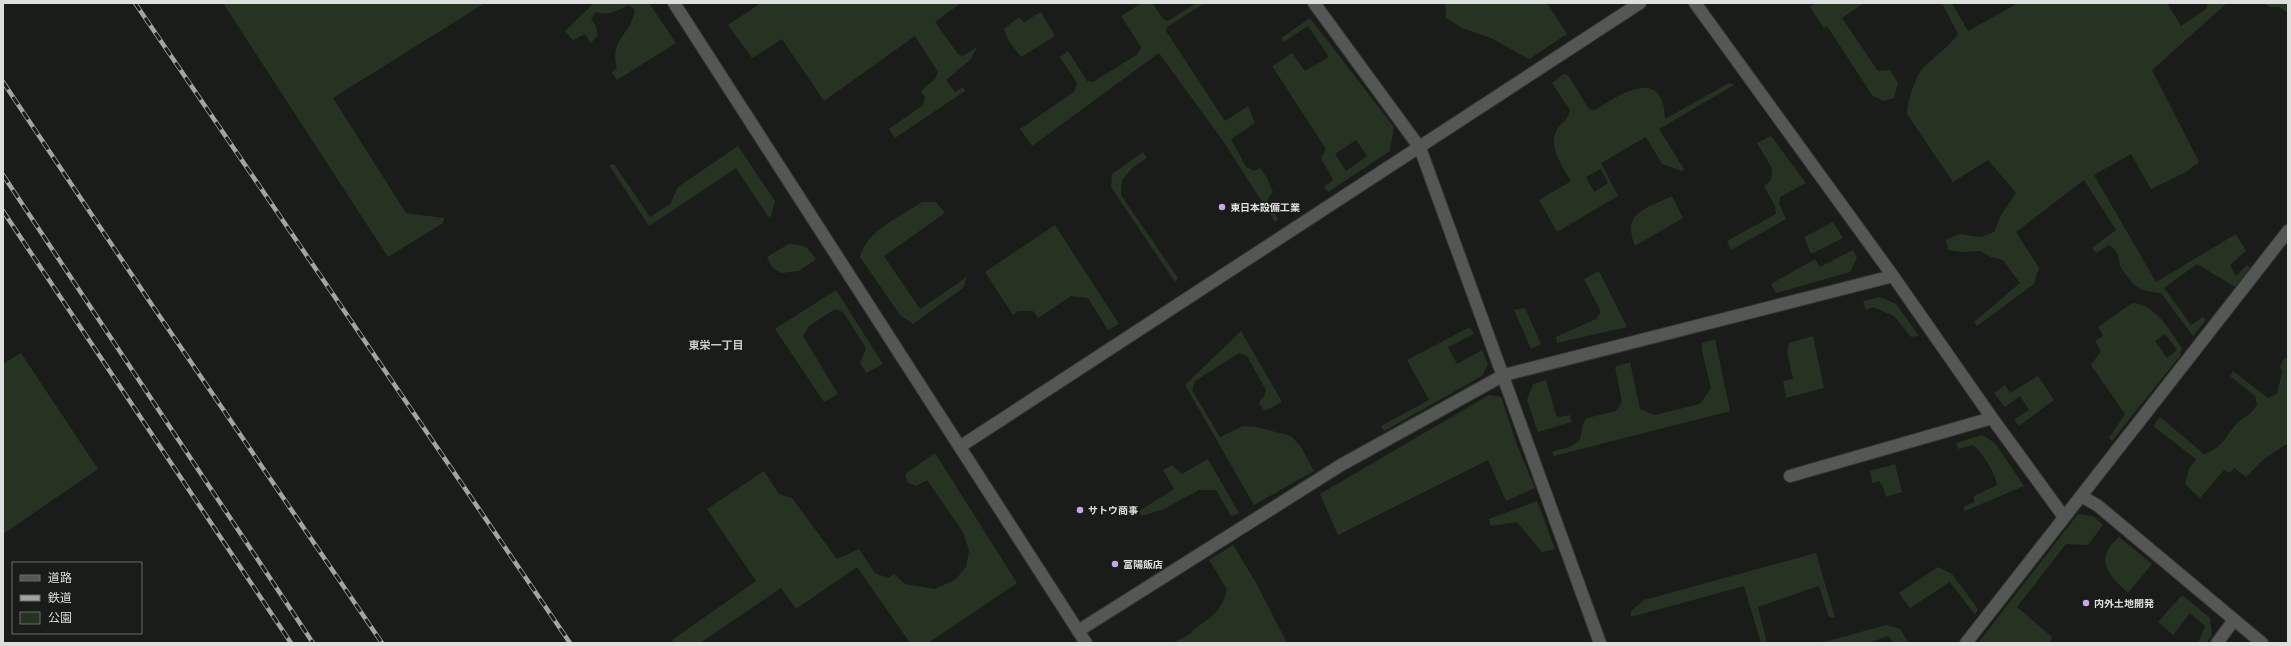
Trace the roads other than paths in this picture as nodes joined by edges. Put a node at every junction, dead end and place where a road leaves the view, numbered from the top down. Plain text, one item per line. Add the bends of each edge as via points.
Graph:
1 (674, 3) edge
2 (1314, 3) edge
3 (1640, 3) edge
4 (1695, 3) edge
5 (1420, 148) junction
6 (2288, 231) edge
7 (1893, 276) junction
8 (1504, 375) junction
9 (1992, 418) junction
10 (961, 446) junction
11 (1790, 476) dead end
12 (2081, 496) junction
13 (2064, 517) junction
14 (2234, 620) junction
15 (1078, 631) junction
16 (1086, 643) edge
17 (1600, 643) edge
18 (1966, 643) edge
19 (2217, 643) edge
20 (2262, 643) edge

1 - 10 street
2 - 5 street
3 - 5 street
4 - 7 street
5 - 8 street
5 - 10 street
6 - 12 street
7 - 8 street
7 - 9 street
8 - 15 street via 1341,465
8 - 17 street
9 - 11 street
9 - 13 street
10 - 15 street
12 - 13 street
12 - 14 street via 2097,505
13 - 18 street
14 - 19 street
14 - 20 street
15 - 16 street

